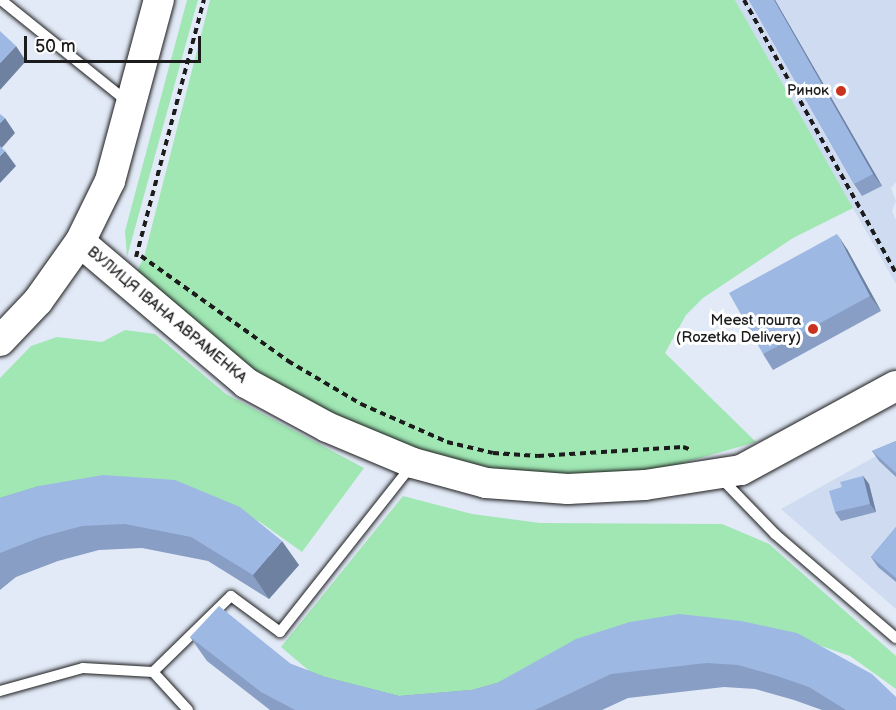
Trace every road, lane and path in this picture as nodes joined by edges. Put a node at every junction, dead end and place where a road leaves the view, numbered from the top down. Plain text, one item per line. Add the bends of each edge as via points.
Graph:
1 (1, 0) edge
2 (159, 0) edge
3 (204, 0) edge
4 (744, 0) edge
5 (132, 105) junction
6 (80, 242) junction
7 (131, 265) junction
8 (896, 273) edge
9 (0, 341) edge
10 (896, 386) edge
11 (413, 463) junction
12 (710, 465) junction
13 (896, 638) edge
14 (153, 672) junction
15 (0, 691) edge
16 (188, 710) edge

1 - 5 lane
2 - 5 street, ВУЛИЦЯ ІВАНА АВРАМЕНКА
3 - 7 path
4 - 8 path
5 - 6 street, ВУЛИЦЯ ІВАНА АВРАМЕНКА via 110,181
6 - 7 street, ВУЛИЦЯ ІВАНА АВРАМЕНКА
6 - 9 street, ВУЛИЦЯ ІВАНА АВРАМЕНКА via 39,301
7 - 11 street, ВУЛИЦЯ ІВАНА АВРАМЕНКА via 171,321 246,382 327,427
7 - 12 path via 361,404 447,442 493,453 538,456 683,447
10 - 12 street, ВУЛИЦЯ ІВАНА АВРАМЕНКА via 741,470
11 - 12 street, ВУЛИЦЯ ІВАНА АВРАМЕНКА via 486,483 567,489 645,485
11 - 14 lane via 280,632 231,596
12 - 13 lane via 775,534
14 - 15 lane via 83,668
14 - 16 lane

